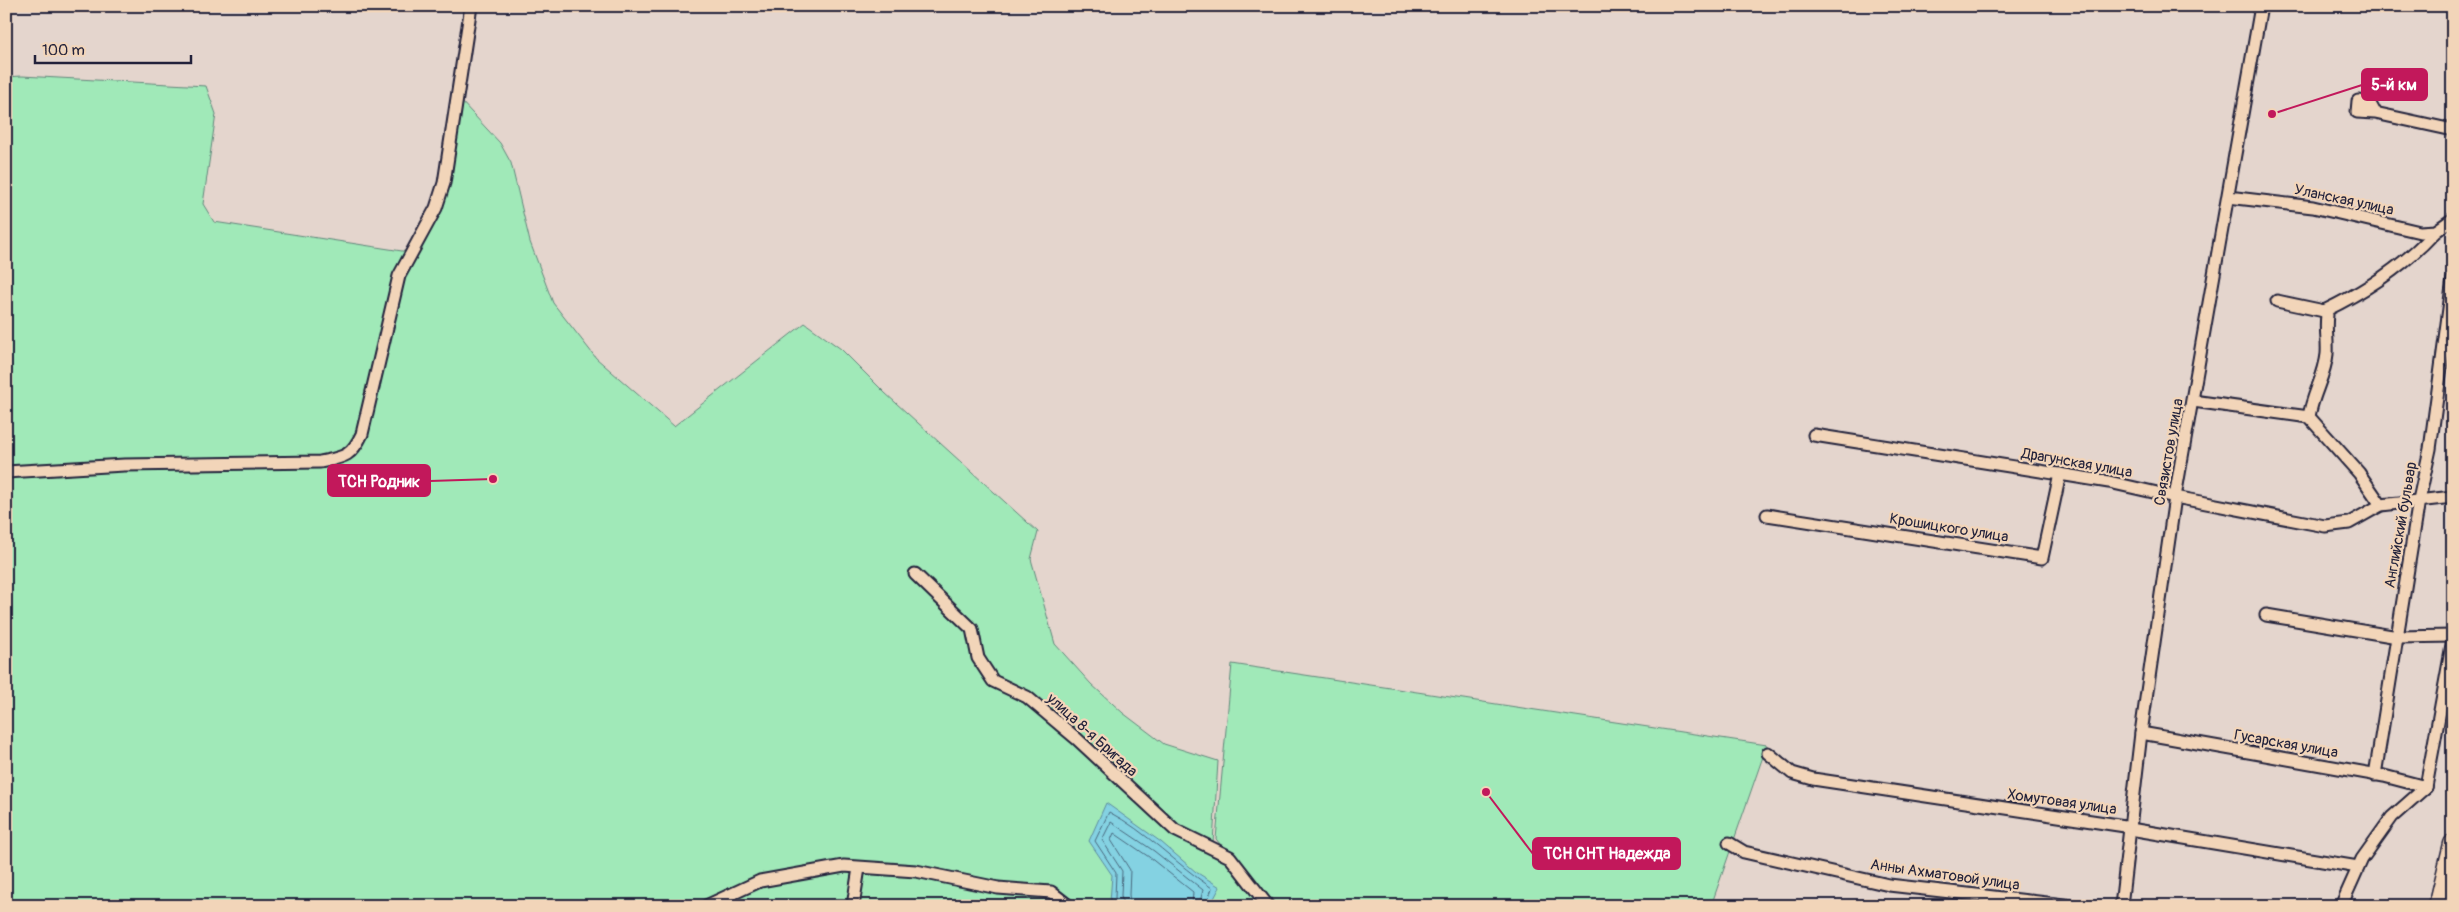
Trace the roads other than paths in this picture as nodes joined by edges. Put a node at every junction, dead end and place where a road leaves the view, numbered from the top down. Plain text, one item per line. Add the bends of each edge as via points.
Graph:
1 (471, 6) edge
2 (2261, 6) edge
3 (2374, 113) dead end
4 (2453, 130) edge
5 (2228, 196) junction
6 (2452, 224) edge
7 (2436, 231) junction
8 (2453, 279) edge
9 (2277, 301) dead end
10 (2324, 311) junction
11 (2193, 401) junction
12 (2309, 417) junction
13 (1814, 434) dead end
14 (6, 472) edge
15 (2060, 474) junction
16 (2175, 497) junction
17 (2453, 497) edge
18 (2419, 500) junction
19 (2381, 505) junction
20 (1767, 515) dead end
21 (915, 574) dead end
22 (2266, 615) dead end
23 (2453, 636) edge
24 (2398, 637) junction
25 (2453, 640) edge
26 (2141, 733) junction
27 (1768, 753) dead end
28 (2375, 775) junction
29 (2426, 787) junction
30 (2130, 829) junction
31 (1729, 843) dead end
32 (2453, 844) edge
33 (2358, 867) junction
34 (859, 868) junction
35 (706, 906) edge
36 (853, 906) edge
37 (1069, 906) edge
38 (1268, 906) edge
39 (2072, 906) edge
40 (2120, 906) edge
41 (2341, 906) edge
42 (2438, 906) edge

1 - 14 street via 444,182 436,208 399,276 362,434 354,450 344,457 320,462 124,465
2 - 5 street, Связистов улица
3 - 4 street
5 - 7 street, Уланская улица via 2313,207 2420,232
5 - 11 street, Связистов улица
6 - 7 street
7 - 10 street via 2372,286
8 - 18 street, Английский бульвар via 2430,449
9 - 10 street
10 - 12 street via 2327,315 2327,354
11 - 12 street
11 - 16 street, Связистов улица
12 - 19 street via 2359,473
13 - 15 street, Драгунская улица
15 - 16 street, Драгунская улица
15 - 20 street, Крошицкого улица via 2042,558
16 - 19 street, Драгунская улица via 2325,526 2349,523
16 - 26 street, Связистов улица
17 - 18 street, Драгунская улица
18 - 19 street, Драгунская улица
18 - 24 street, Английский бульвар
21 - 38 street, улица 8-я Бригада via 972,629 978,658 993,681 1027,697 1174,830 1230,857
22 - 24 street
23 - 24 street
24 - 28 street, Английский бульвар
25 - 29 street
26 - 28 street, Гусарская улица
26 - 30 street, Связистов улица
27 - 30 street, Хомутовая улица via 1792,773 1813,779
28 - 29 street, Гусарская улица
29 - 33 street via 2392,817
30 - 33 street, Хомутовая улица
30 - 40 street, Связистов улица
31 - 39 street, Анны Ахматовой улица via 1744,852 1890,885
32 - 42 main road
33 - 41 street
34 - 35 street via 844,866 760,881
34 - 36 street
34 - 37 street via 916,872 998,888 1051,892

